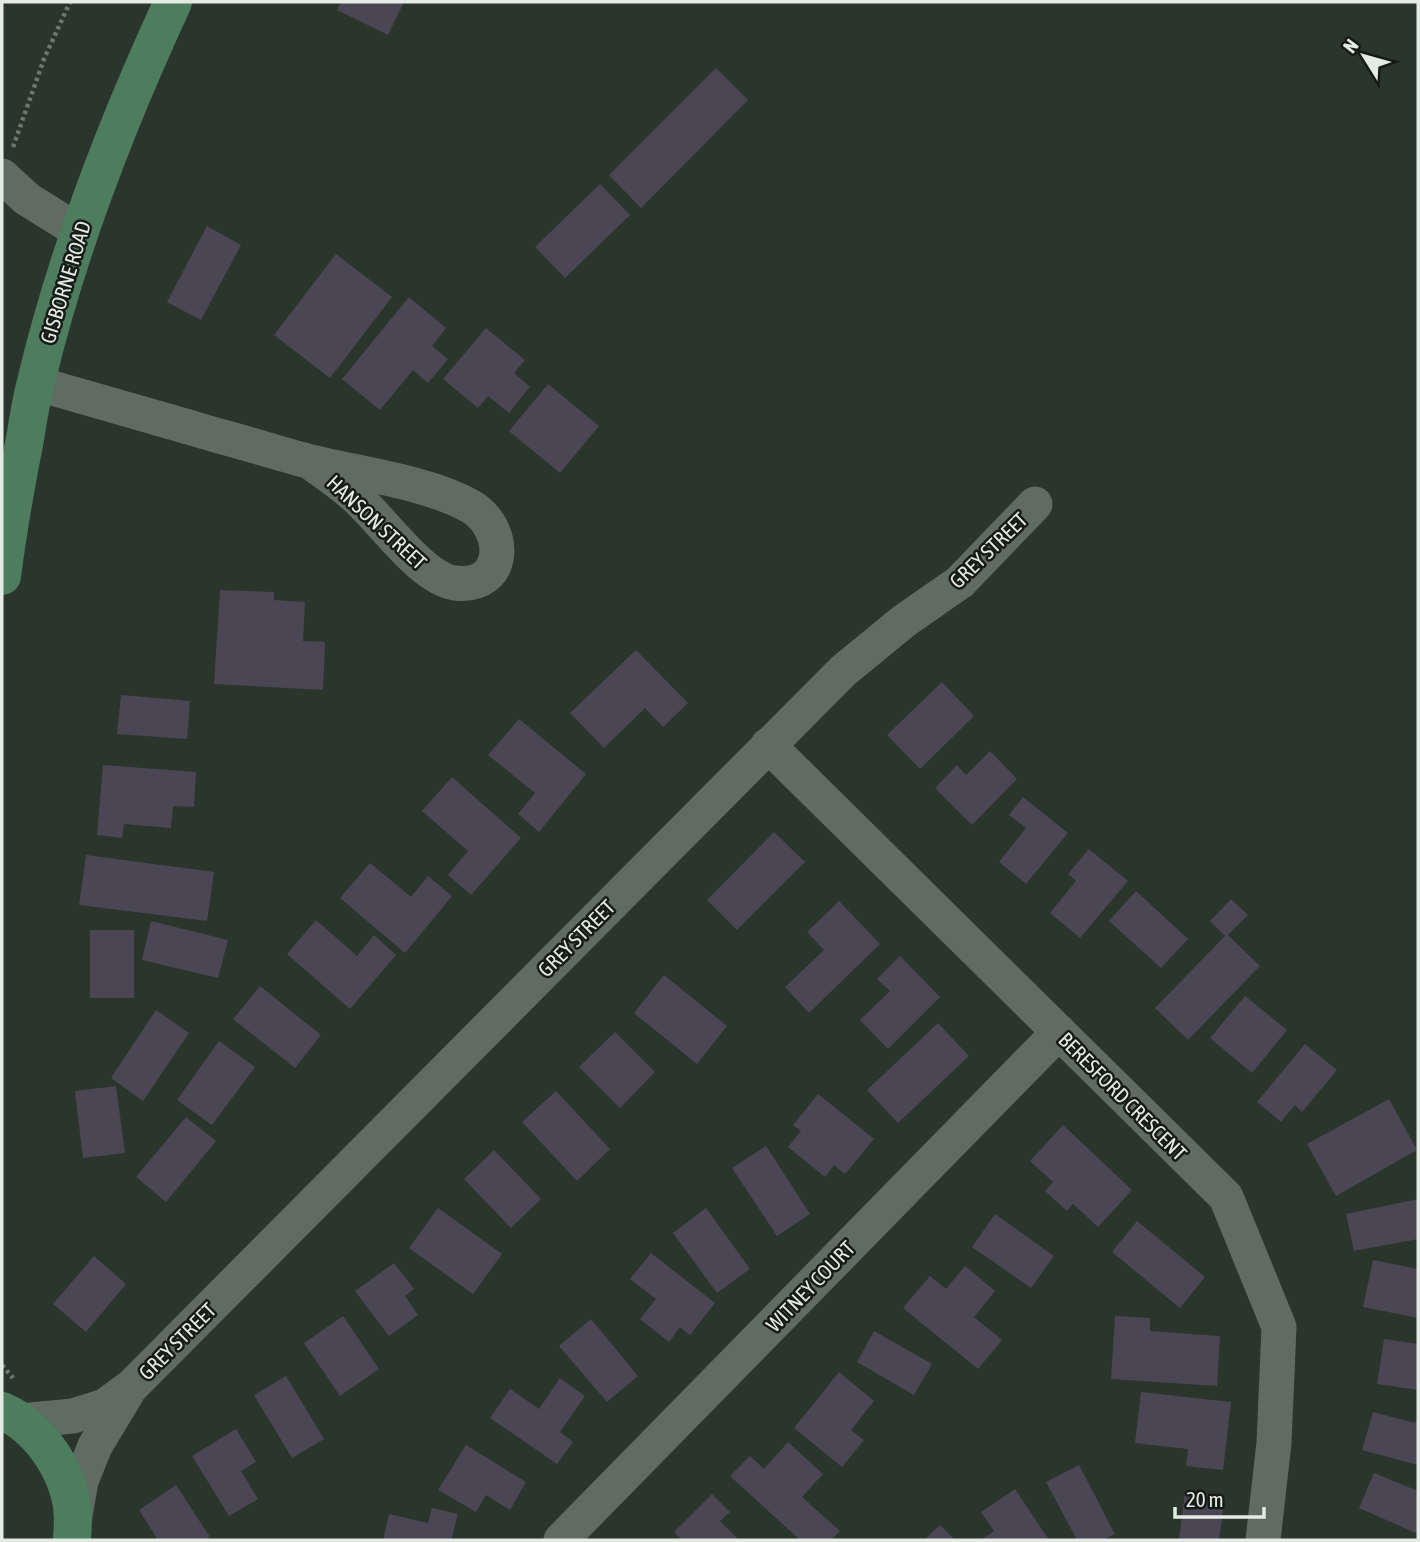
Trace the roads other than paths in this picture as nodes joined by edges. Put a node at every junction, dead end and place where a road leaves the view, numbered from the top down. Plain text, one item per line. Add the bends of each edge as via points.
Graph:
1 (173, 2) edge
2 (2, 177) edge
3 (80, 232) junction
4 (35, 383) junction
5 (310, 462) junction
6 (1035, 504) dead end
7 (2, 576) edge
8 (768, 745) junction
9 (1059, 1032) junction
10 (131, 1387) junction
11 (7, 1412) edge
12 (73, 1531) edge
13 (561, 1540) edge
14 (1263, 1540) edge

1 - 3 main road, GISBORNE ROAD
2 - 3 street via 27,199
3 - 4 main road, GISBORNE ROAD
4 - 5 street, HANSON STREET
4 - 7 main road, GISBORNE ROAD
5 - 5 street, HANSON STREET via 413,485 471,507 488,522 497,540 496,559 487,575 472,584 452,583 431,572 411,557 359,499
6 - 8 street, GREY STREET via 960,582 843,671
8 - 9 street, BERESFORD CRESCENT
8 - 10 street, GREY STREET
9 - 13 street, WITNEY COURT
9 - 14 street, BERESFORD CRESCENT via 1226,1197 1279,1327 1274,1443
10 - 11 street, GREY STREET via 105,1406 73,1416
10 - 12 street, GREY STREET via 95,1446 81,1481
11 - 12 main road via 42,1441 59,1465 70,1492

